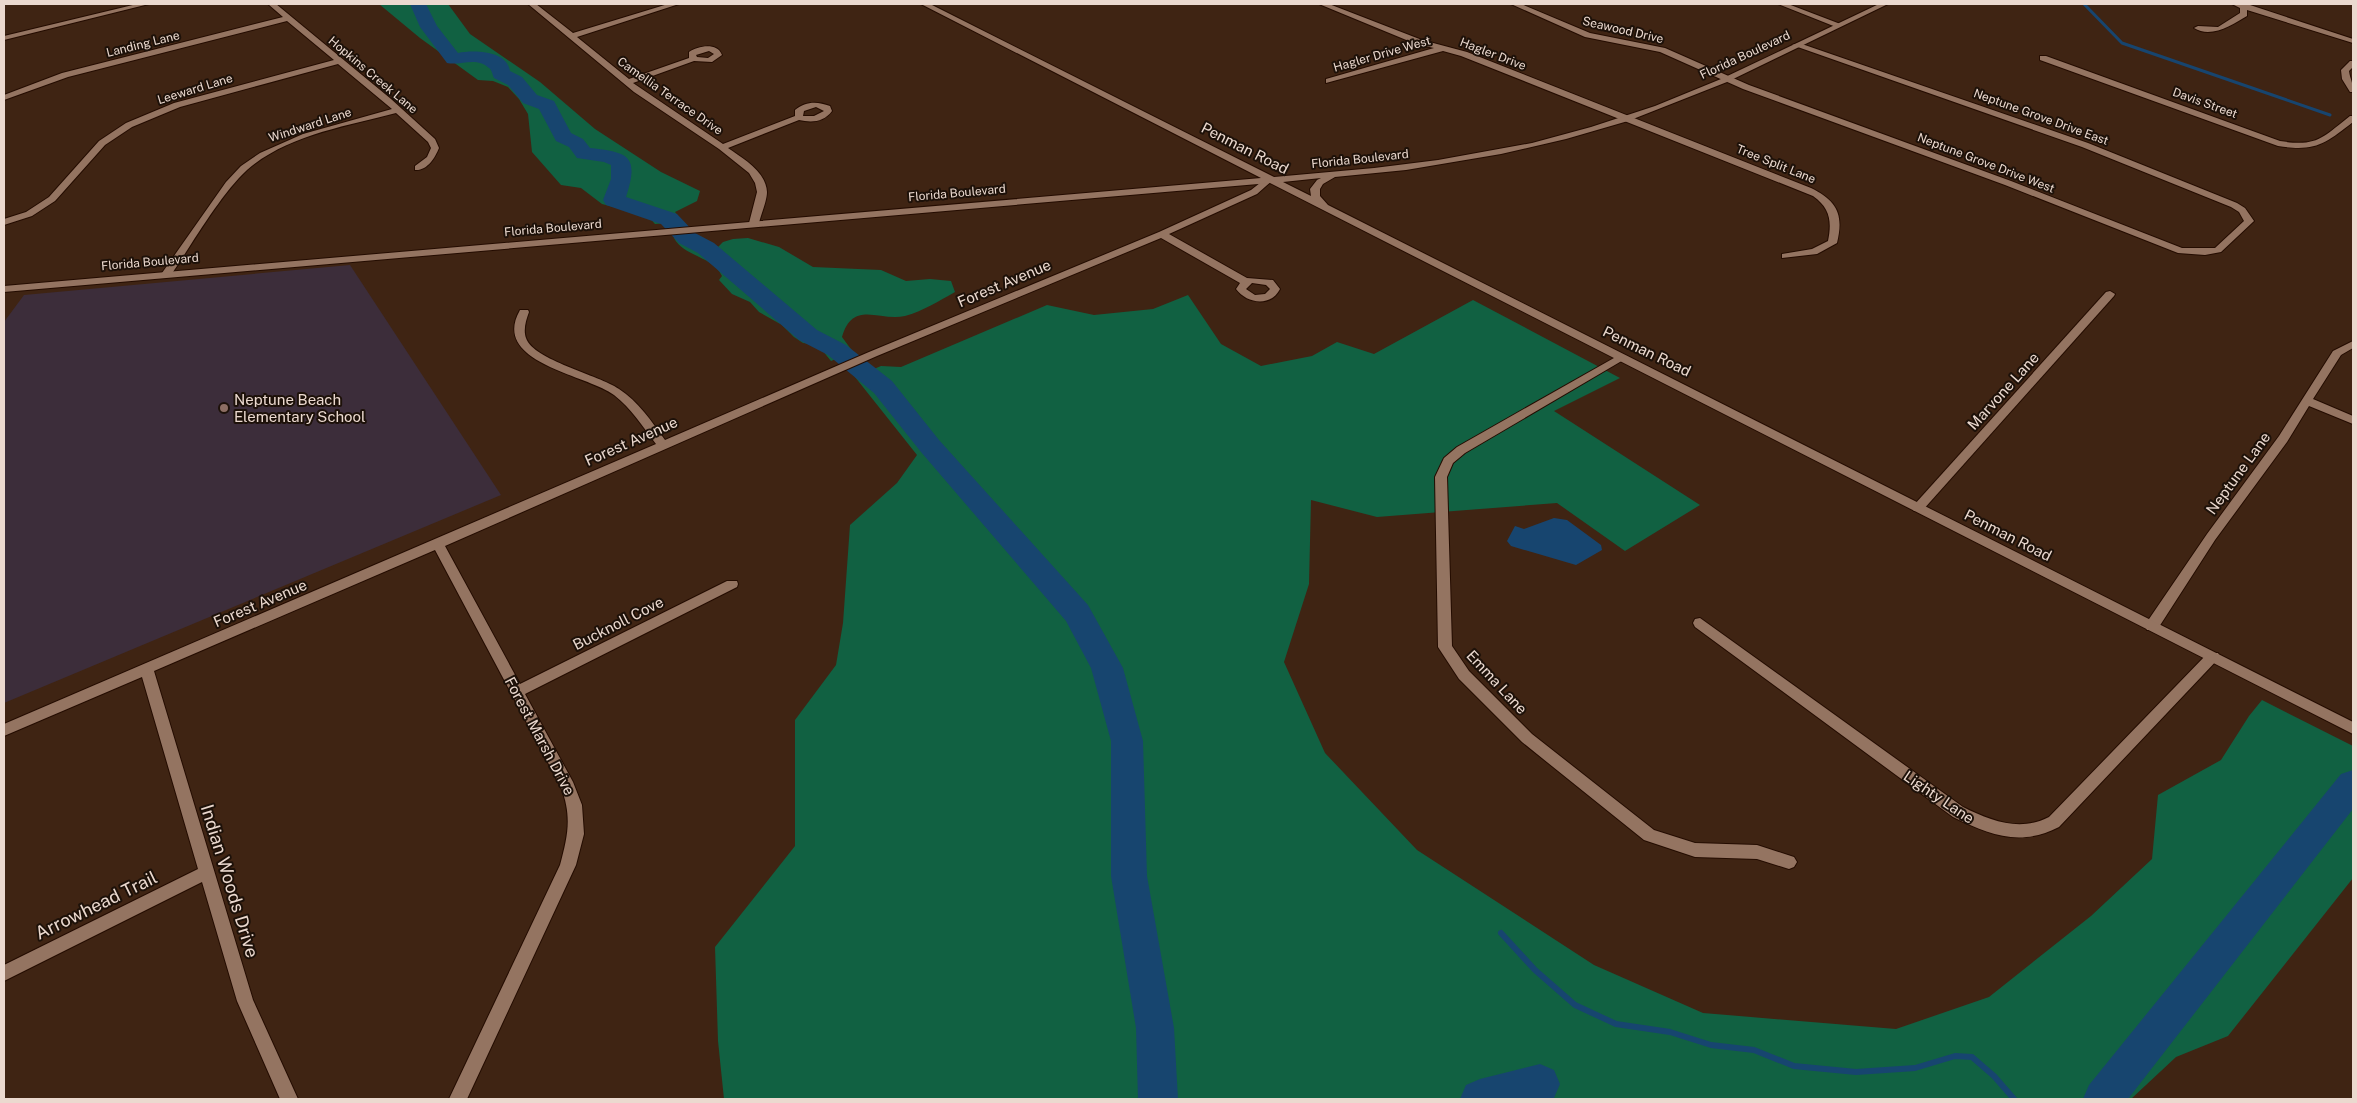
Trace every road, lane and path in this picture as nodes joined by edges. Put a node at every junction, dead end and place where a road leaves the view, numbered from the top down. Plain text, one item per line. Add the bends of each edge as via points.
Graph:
1 (145, 4) edge
2 (272, 4) edge
3 (532, 4) edge
4 (674, 4) edge
5 (925, 4) edge
6 (1323, 4) edge
7 (1516, 4) edge
8 (1782, 4) edge
9 (1884, 4) edge
10 (2240, 5) edge
11 (289, 18) junction
12 (1839, 25) junction
13 (2198, 28) dead end
14 (572, 36) junction
15 (4, 38) edge
16 (2353, 41) edge
17 (1796, 45) junction
18 (1441, 48) junction
19 (2043, 58) dead end
20 (693, 59) dead end
21 (339, 60) junction
22 (2353, 63) edge
23 (1726, 78) junction
24 (1329, 81) dead end
25 (628, 82) junction
26 (2353, 90) edge
27 (4, 98) edge
28 (398, 110) junction
29 (799, 117) dead end
30 (2353, 118) edge
31 (1626, 119) junction
32 (722, 147) junction
33 (418, 168) dead end
34 (1342, 174) junction
35 (1269, 179) junction
36 (1334, 212) junction
37 (4, 222) edge
38 (754, 223) junction
39 (1162, 234) junction
40 (2235, 236) joint
41 (1785, 256) dead end
42 (167, 273) junction
43 (1246, 282) dead end
44 (4, 288) edge
45 (2110, 294) dead end
46 (524, 312) dead end
47 (2353, 344) edge
48 (1621, 357) junction
49 (2307, 401) junction
50 (2353, 420) edge
51 (662, 445) junction
52 (1918, 508) junction
53 (438, 544) junction
54 (732, 584) dead end
55 (1700, 623) dead end
56 (2152, 626) junction
57 (2213, 657) junction
58 (147, 669) junction
59 (518, 691) junction
60 (2353, 728) edge
61 (4, 730) edge
62 (1789, 862) dead end
63 (206, 873) junction
64 (4, 973) edge
65 (289, 1099) edge
66 (458, 1099) edge

1 - 15 street
2 - 11 street, Hopkins Creek Lane
3 - 14 street, Camellia Terrace Drive
4 - 14 street
5 - 35 street, Penman Road
6 - 18 street, Hagler Drive
7 - 23 street, Seawood Drive via 1588,35 1662,50
8 - 12 street
9 - 12 street, Florida Boulevard
10 - 13 street via 2244,14 2219,29
10 - 16 street
11 - 21 street, Hopkins Creek Lane
11 - 27 street, Landing Lane via 65,75
12 - 17 street, Florida Boulevard
14 - 25 street, Camellia Terrace Drive
17 - 23 street, Florida Boulevard
17 - 40 street, Neptune Grove Drive East via 2045,130 2218,197 2248,217 2248,224
18 - 24 street, Hagler Drive West
18 - 31 street, Hagler Drive via 1464,54
19 - 30 street, Davis Street via 2298,148 2317,145
20 - 25 street
21 - 28 street, Hopkins Creek Lane
21 - 37 street, Leeward Lane via 177,105 129,126 102,143 52,199 29,214
22 - 26 street via 2345,70
23 - 31 street, Florida Boulevard
23 - 40 street, Neptune Grove Drive West via 2181,251 2218,250
25 - 32 street, Camellia Terrace Drive
28 - 33 street, Hopkins Creek Lane via 423,131 435,148 431,158
28 - 42 street, Windward Lane via 290,142 252,161 229,184
29 - 32 street
31 - 34 street, Florida Boulevard via 1511,150 1420,166
31 - 41 street, Tree Split Lane via 1823,197 1834,212 1832,243 1814,252
32 - 38 street, Camellia Terrace Drive via 753,171 760,183 762,192
34 - 35 street, Florida Boulevard
34 - 36 street via 1320,182 1315,189 1316,197
35 - 36 street, Penman Road
35 - 38 street, Florida Boulevard
35 - 39 street, Forest Avenue via 1247,196
36 - 48 street, Penman Road
38 - 42 street, Florida Boulevard
39 - 43 street
39 - 51 street, Forest Avenue
42 - 44 street, Florida Boulevard
45 - 52 street, Marvone Lane
46 - 51 street via 519,328 522,341 532,352 547,362 618,392
47 - 49 street, Neptune Lane via 2337,353
48 - 52 street, Penman Road
48 - 62 street, Emma Lane via 1448,461 1442,477 1445,647 1464,675 1527,738 1649,835 1695,850 1757,852
49 - 50 street
49 - 56 street, Neptune Lane
51 - 53 street, Forest Avenue
52 - 56 street, Penman Road
53 - 58 street, Forest Avenue
53 - 59 street, Forest Marsh Drive
54 - 59 street, Bucknoll Cove
55 - 57 street, Lighty Lane via 1958,812 1995,829 2029,832 2054,822
56 - 57 street, Penman Road
57 - 60 street, Penman Road
58 - 61 street, Forest Avenue
58 - 63 street, Indian Woods Drive
59 - 66 street, Forest Marsh Drive via 568,786 575,805 576,834 568,865
63 - 64 street, Arrowhead Trail
63 - 65 street, Indian Woods Drive via 246,1001

